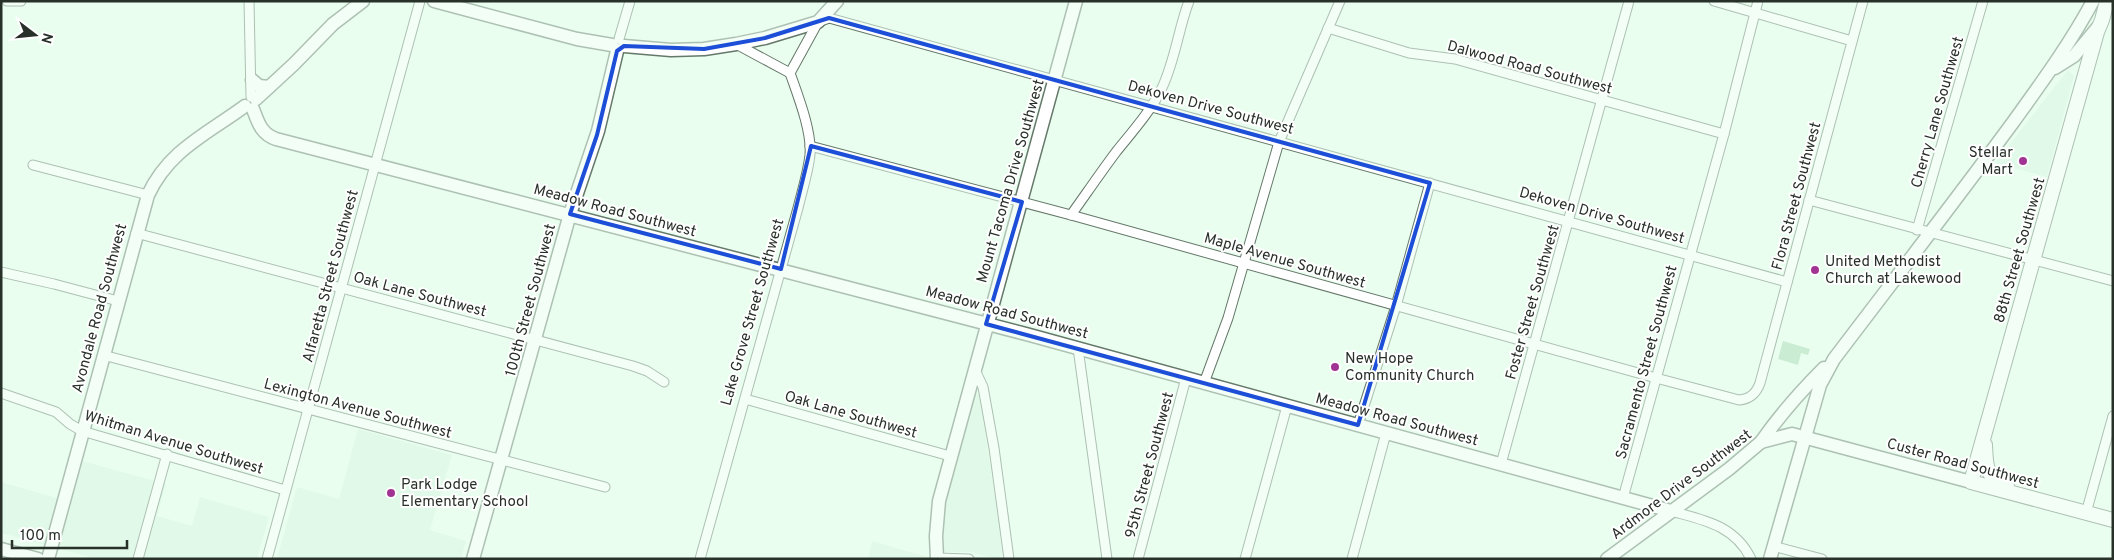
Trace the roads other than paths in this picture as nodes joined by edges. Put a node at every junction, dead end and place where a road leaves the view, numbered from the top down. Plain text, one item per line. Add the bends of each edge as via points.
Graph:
1 (7, 1) edge
2 (21, 1) edge
3 (248, 1) edge
4 (362, 1) edge
5 (420, 1) edge
6 (434, 1) edge
7 (630, 1) edge
8 (836, 1) edge
9 (1076, 1) edge
10 (1189, 1) edge
11 (1340, 1) edge
12 (1629, 1) edge
13 (1714, 1) edge
14 (1758, 1) edge
15 (1862, 1) edge
16 (1983, 1) edge
17 (2093, 1) edge
18 (2098, 1) edge
19 (2107, 1) edge
20 (1755, 13) junction
21 (818, 22) junction
22 (2098, 27) junction
23 (1328, 28) junction
24 (1852, 40) junction
25 (736, 44) junction
26 (618, 45) junction
27 (2051, 71) junction
28 (790, 73) junction
29 (252, 80) junction
30 (1055, 80) junction
31 (269, 87) junction
32 (1602, 100) junction
33 (251, 103) junction
34 (1152, 107) junction
35 (1724, 134) junction
36 (1278, 142) junction
37 (810, 146) junction
38 (33, 165) dead end
39 (374, 165) junction
40 (1430, 183) junction
41 (148, 195) junction
42 (1809, 200) junction
43 (1022, 202) junction
44 (570, 214) junction
45 (1071, 215) junction
46 (1569, 222) junction
47 (1924, 231) junction
48 (136, 233) junction
49 (1689, 257) junction
50 (2032, 261) junction
51 (1245, 263) junction
52 (781, 269) junction
53 (1, 272) edge
54 (2113, 281) edge
55 (1787, 282) junction
56 (341, 288) junction
57 (118, 301) junction
58 (1396, 306) junction
59 (986, 324) junction
60 (536, 340) junction
61 (1535, 344) junction
62 (1078, 348) junction
63 (103, 355) junction
64 (1834, 360) junction
65 (975, 370) junction
66 (1186, 378) junction
67 (1656, 378) junction
68 (664, 382) dead end
69 (1204, 383) junction
70 (1, 393) edge
71 (1753, 396) joint
72 (745, 399) junction
73 (1287, 406) junction
74 (307, 409) junction
75 (2113, 416) edge
76 (1358, 425) junction
77 (82, 431) junction
78 (1386, 433) junction
79 (1985, 434) junction
80 (1805, 438) junction
81 (1761, 442) junction
82 (167, 454) junction
83 (950, 456) junction
84 (502, 460) junction
85 (1501, 464) junction
86 (1972, 482) junction
87 (605, 487) dead end
88 (286, 490) junction
89 (1623, 498) junction
90 (2039, 500) junction
91 (1635, 501) junction
92 (1670, 511) junction
93 (2086, 513) junction
94 (2113, 520) edge
95 (1637, 536) junction
96 (1773, 546) junction
97 (1, 549) edge
98 (937, 558) edge
99 (38, 559) edge
100 (48, 559) edge
101 (138, 559) edge
102 (267, 559) edge
103 (473, 559) edge
104 (700, 559) edge
105 (969, 559) edge
106 (1009, 559) edge
107 (1107, 559) edge
108 (1138, 559) edge
109 (1245, 559) edge
110 (1352, 559) edge
111 (1607, 559) edge
112 (1752, 559) edge
113 (1770, 559) edge
114 (1822, 559) edge

1 - 2 street
3 - 29 street
4 - 31 street via 333,24
5 - 39 street, Alfaretta Street Southwest
6 - 26 street, Dekoven Drive Southwest via 577,39
7 - 26 street, 100th Street Southwest
8 - 21 street
9 - 30 street, Mount Tacoma Drive Southwest
10 - 34 street via 1171,63
11 - 23 street
12 - 32 street, Foster Street Southwest
13 - 20 street
14 - 20 street, Sacramento Street Southwest
15 - 24 street, Flora Street Southwest
16 - 47 street, Cherry Lane Southwest
17 - 27 street
18 - 22 main road via 2094,19
19 - 22 main road
20 - 24 street
20 - 35 street, Sacramento Street Southwest
21 - 25 street, Dekoven Drive Southwest
21 - 28 street
21 - 30 street, Dekoven Drive Southwest via 830,18
22 - 27 street via 2074,56
22 - 50 main road, 88th Street Southwest
23 - 32 street, Dalwood Road Southwest via 1409,53 1455,59
23 - 36 street
24 - 42 street, Flora Street Southwest
25 - 26 street, Dekoven Drive Southwest via 670,50
25 - 28 street
26 - 44 street, 100th Street Southwest via 598,131
27 - 47 street
28 - 37 street, Lake Grove Street Southwest
29 - 31 street via 259,86
29 - 33 street
30 - 34 street, Dekoven Drive Southwest
30 - 43 street, Mount Tacoma Drive Southwest
31 - 33 street
32 - 35 street, Dalwood Road Southwest
32 - 46 street, Foster Street Southwest
33 - 39 street, Meadow Road Southwest via 262,130 271,138
33 - 41 street, Avondale Road Southwest via 178,153 158,174
34 - 36 street, Dekoven Drive Southwest
34 - 45 street
35 - 49 street, Sacramento Street Southwest
36 - 40 street, Dekoven Drive Southwest
36 - 51 street
37 - 43 street, Maple Avenue Southwest
37 - 52 street, Lake Grove Street Southwest via 798,208
38 - 41 street
39 - 44 street, Meadow Road Southwest
39 - 56 street, Alfaretta Street Southwest
40 - 46 street, Dekoven Drive Southwest
40 - 58 street
41 - 48 street, Avondale Road Southwest
42 - 47 street
42 - 55 street, Flora Street Southwest
43 - 45 street, Maple Avenue Southwest
43 - 59 street, Mount Tacoma Drive Southwest
44 - 52 street, Meadow Road Southwest
44 - 60 street, 100th Street Southwest
45 - 51 street, Maple Avenue Southwest
46 - 49 street, Dekoven Drive Southwest
46 - 61 street, Foster Street Southwest
47 - 50 street
47 - 64 street
48 - 56 street, Oak Lane Southwest
48 - 57 street, Avondale Road Southwest
49 - 55 street, Dekoven Drive Southwest
49 - 67 street, Sacramento Street Southwest
50 - 54 street
50 - 79 main road, 88th Street Southwest
51 - 58 street, Maple Avenue Southwest
51 - 69 street
52 - 59 street, Meadow Road Southwest
52 - 72 street, Lake Grove Street Southwest
53 - 57 street
55 - 71 street, Flora Street Southwest via 1760,383
56 - 60 street, Oak Lane Southwest
56 - 74 street, Alfaretta Street Southwest
57 - 63 street, Avondale Road Southwest
58 - 61 street, Maple Avenue Southwest
58 - 76 street
59 - 62 street, Meadow Road Southwest
59 - 65 street, Mount Tacoma Drive Southwest
60 - 68 street, Oak Lane Southwest via 640,368
60 - 84 street, 100th Street Southwest
61 - 67 street, Maple Avenue Southwest
61 - 85 street, Foster Street Southwest
62 - 66 street, Meadow Road Southwest
62 - 107 street
63 - 74 street, Lexington Avenue Southwest
63 - 77 street, Avondale Road Southwest
64 - 80 street via 1820,385
64 - 81 street via 1807,385
65 - 83 street, Mount Tacoma Drive Southwest
65 - 106 street via 982,387 994,448
66 - 69 street, Meadow Road Southwest
66 - 108 street, 95th Street Southwest
67 - 71 street, Maple Avenue Southwest via 1739,400
67 - 89 street, Sacramento Street Southwest
69 - 73 street, Meadow Road Southwest
70 - 77 street, Whitman Avenue Southwest via 56,412
72 - 83 street, Oak Lane Southwest
72 - 104 street, Lake Grove Street Southwest
73 - 76 street, Meadow Road Southwest
73 - 109 street
74 - 84 street, Lexington Avenue Southwest
74 - 88 street, Alfaretta Street Southwest
75 - 93 street
76 - 78 street, Meadow Road Southwest
77 - 82 street, Whitman Avenue Southwest
77 - 100 street, Avondale Road Southwest
78 - 85 street, Meadow Road Southwest
78 - 110 street
79 - 86 main road, 88th Street Southwest
79 - 90 main road via 1987,466 1994,480
80 - 81 street, Ardmore Drive Southwest via 1785,435
80 - 86 street, Custer Road Southwest
80 - 96 street
81 - 92 street, Ardmore Drive Southwest
82 - 88 street, Whitman Avenue Southwest
82 - 101 street
83 - 98 street, Mount Tacoma Drive Southwest via 939,501
84 - 87 street, Lexington Avenue Southwest
84 - 103 street, 100th Street Southwest
85 - 89 street, Meadow Road Southwest
86 - 90 main road, Custer Road Southwest
88 - 102 street, Alfaretta Street Southwest
89 - 91 street, Meadow Road Southwest
90 - 93 main road, Custer Road Southwest
91 - 92 street, Meadow Road Southwest
91 - 95 street via 1644,508 1646,517
92 - 95 street, Ardmore Drive Southwest
92 - 112 street, Meadow Road Southwest via 1706,520 1728,530
93 - 94 main road, Custer Road Southwest
95 - 111 street, Ardmore Drive Southwest
96 - 113 street
96 - 114 street
97 - 99 street
98 - 105 street

